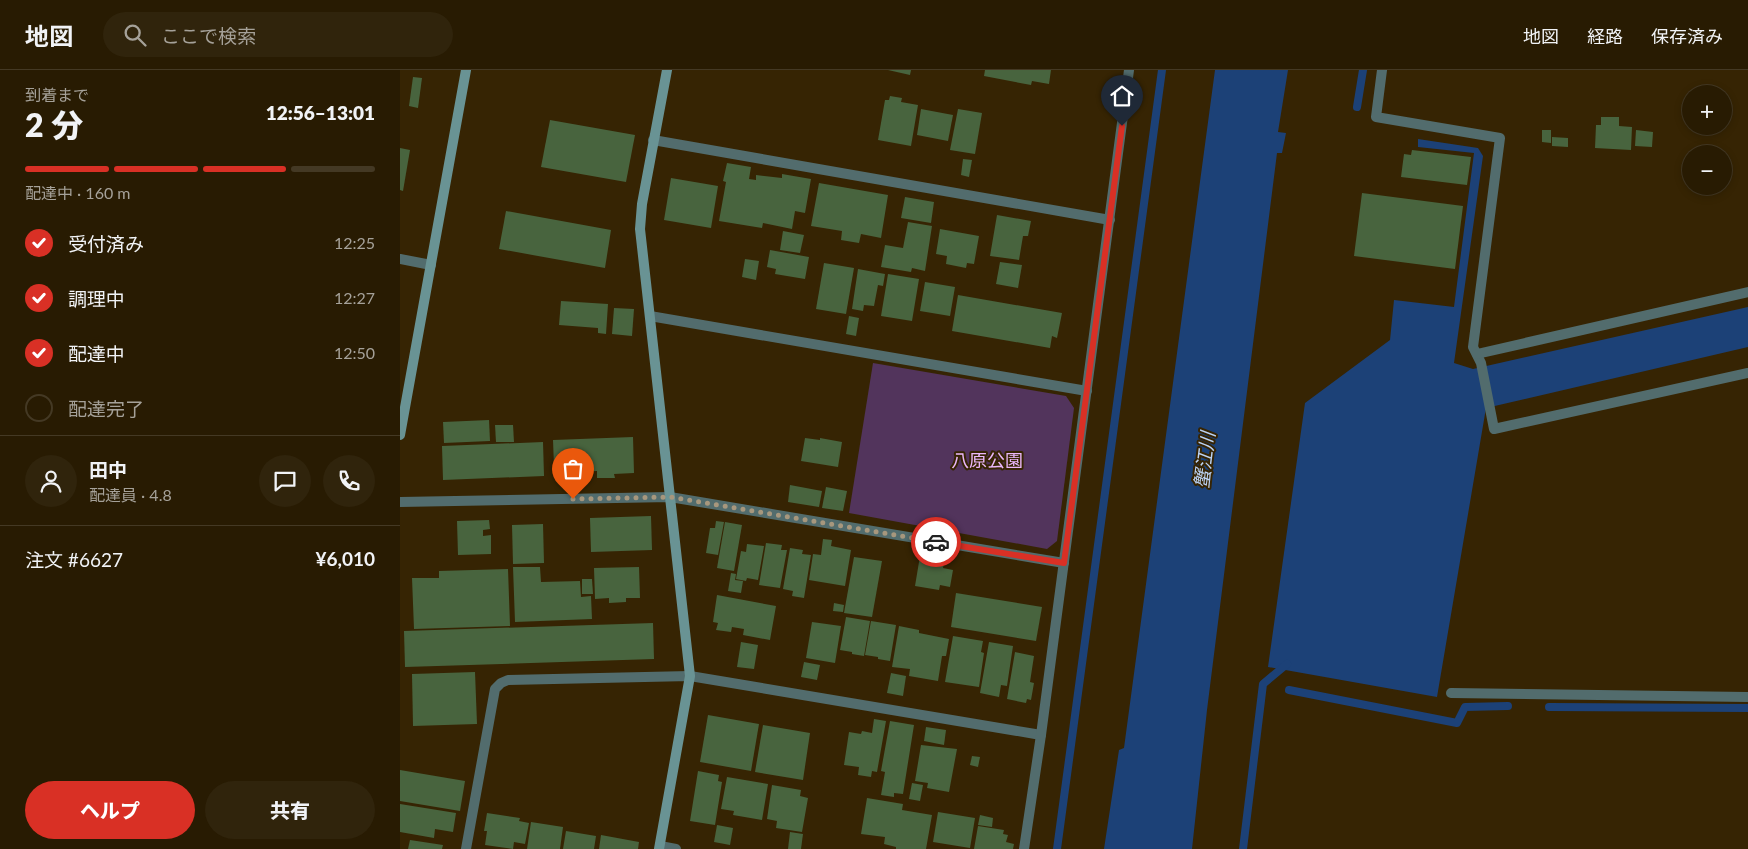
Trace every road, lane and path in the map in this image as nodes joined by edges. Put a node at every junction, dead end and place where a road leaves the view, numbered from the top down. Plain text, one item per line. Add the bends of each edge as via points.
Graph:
1 (466, 70) edge
2 (667, 70) edge
3 (1129, 70) edge
4 (1382, 70) edge
5 (653, 140) junction
6 (1110, 220) junction
7 (400, 259) edge
8 (431, 265) junction
9 (1748, 292) edge
10 (650, 316) junction
11 (1479, 358) junction
12 (1748, 373) edge
13 (1087, 391) junction
14 (403, 402) edge
15 (400, 435) edge
16 (670, 497) junction
17 (400, 502) edge
18 (1064, 563) junction
19 (690, 676) junction
20 (1451, 693) dead end
21 (1748, 697) edge
22 (1041, 735) junction
23 (660, 848) edge
24 (466, 849) edge
25 (676, 849) edge
26 (1024, 849) edge

1 - 8 street
2 - 5 street
3 - 6 street
4 - 11 street via 1376,117 1500,138 1473,347
5 - 6 street
5 - 10 street via 640,229
6 - 13 street
7 - 8 street
8 - 14 street
9 - 11 street
10 - 13 street
10 - 16 street
11 - 12 street via 1494,429
13 - 18 street
14 - 15 street
16 - 17 street
16 - 18 street
16 - 19 street
18 - 22 street
19 - 22 street
19 - 23 street
19 - 24 street via 508,680 501,683 495,688
20 - 21 street
22 - 26 street
23 - 25 street

